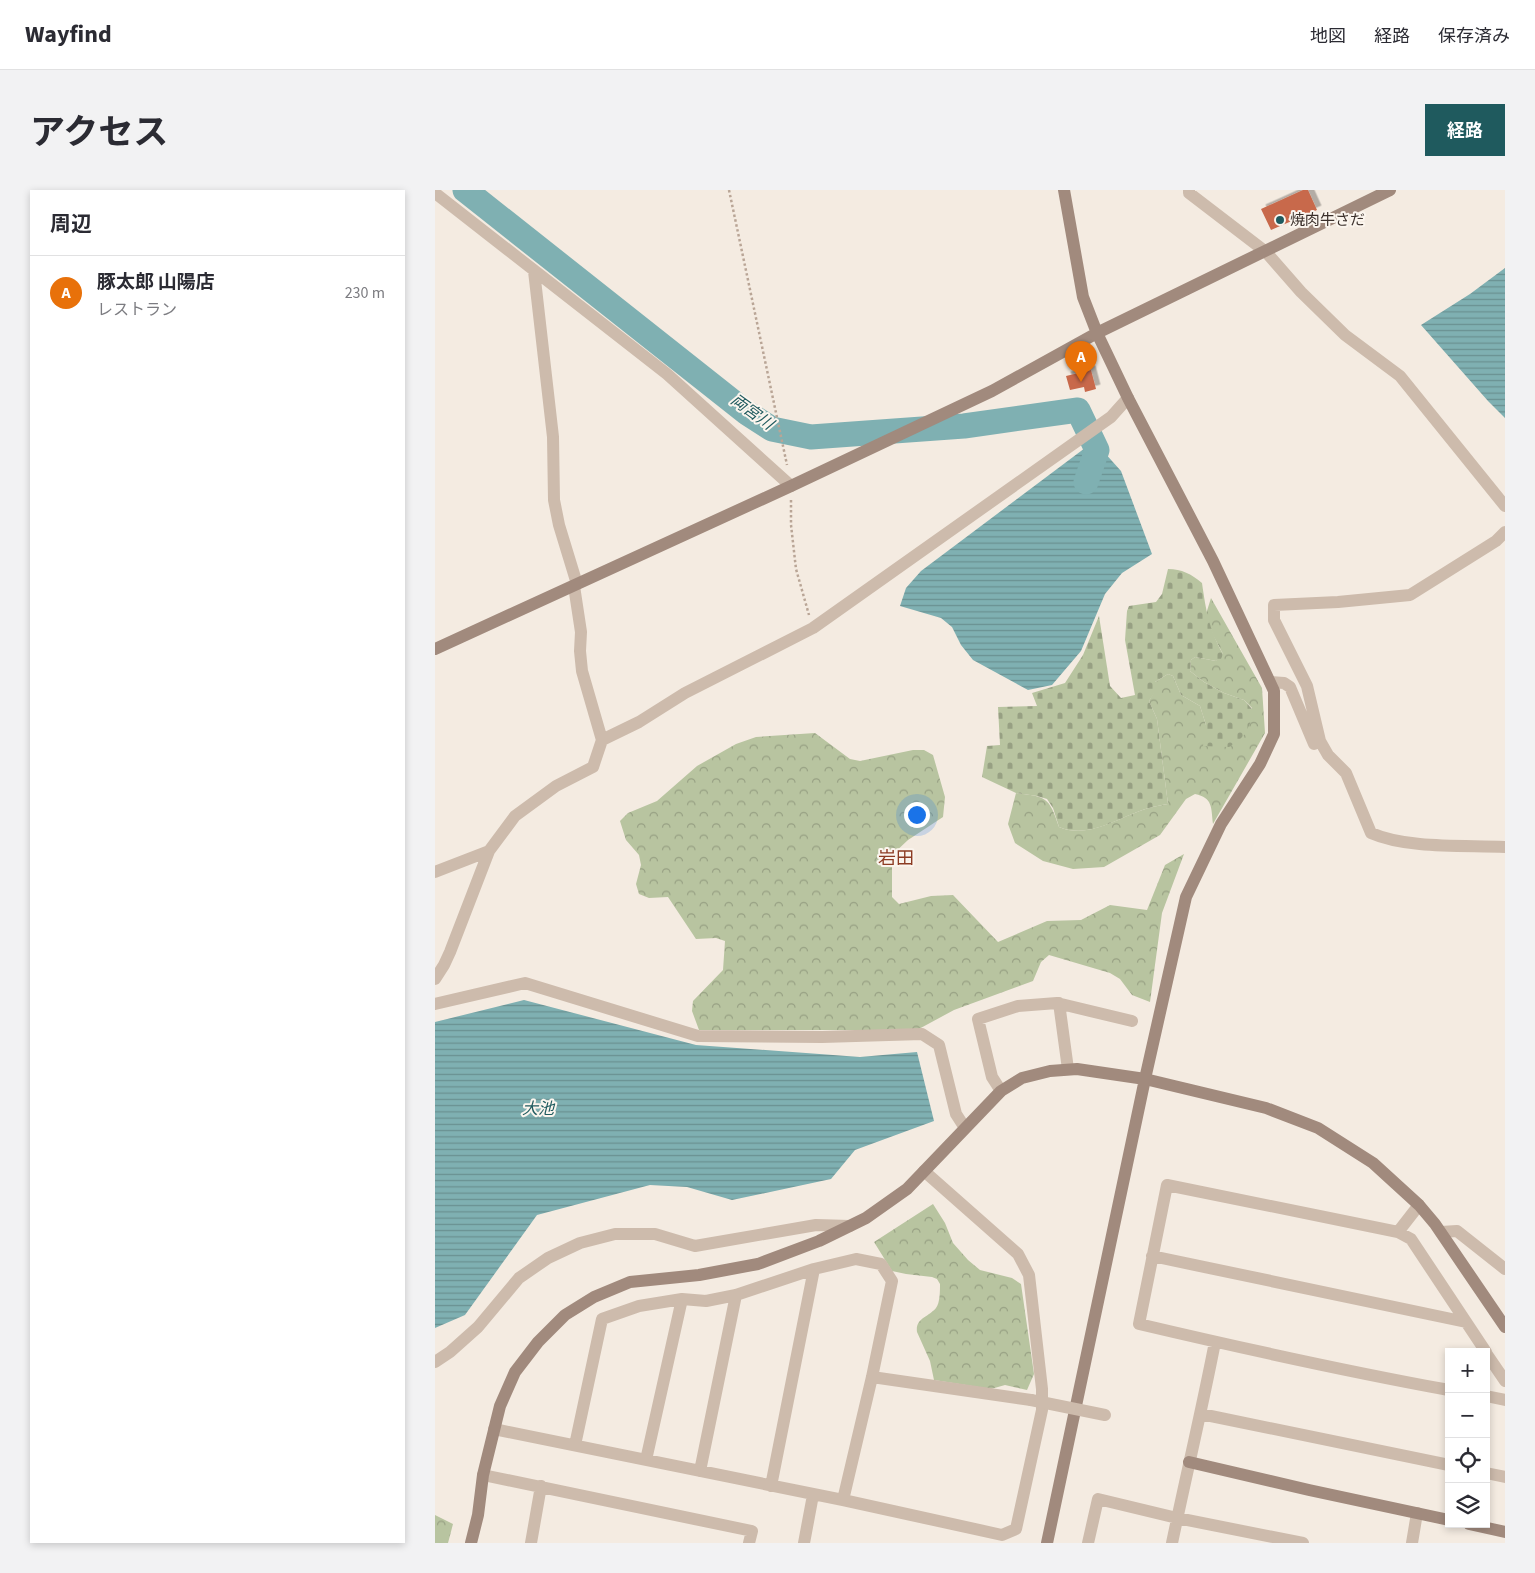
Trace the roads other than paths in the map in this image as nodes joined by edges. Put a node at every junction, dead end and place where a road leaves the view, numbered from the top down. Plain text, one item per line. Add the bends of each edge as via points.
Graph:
1 (1064, 190) edge
2 (1189, 190) edge
3 (1390, 190) edge
4 (435, 193) edge
5 (1266, 252) junction
6 (535, 271) junction
7 (1097, 333) junction
8 (1128, 398) junction
9 (791, 486) junction
10 (1505, 506) edge
11 (1505, 532) edge
12 (576, 585) junction
13 (435, 649) edge
14 (1270, 682) junction
15 (602, 740) junction
16 (1323, 747) junction
17 (1505, 847) edge
18 (489, 851) junction
19 (435, 872) edge
20 (435, 979) edge
21 (435, 1004) edge
22 (1059, 1004) junction
23 (1131, 1021) dead end
24 (1068, 1069) junction
25 (1145, 1079) junction
26 (1001, 1090) junction
27 (965, 1128) junction
28 (924, 1171) junction
29 (1419, 1205) junction
30 (850, 1226) junction
31 (1398, 1232) junction
32 (1441, 1232) junction
33 (1152, 1256) junction
34 (814, 1269) junction
35 (1505, 1269) edge
36 (736, 1295) junction
37 (682, 1300) junction
38 (1466, 1322) junction
39 (1505, 1327) edge
40 (1215, 1342) junction
41 (1483, 1348) edge
42 (1490, 1358) edge
43 (435, 1362) edge
44 (872, 1376) junction
45 (1505, 1381) edge
46 (1445, 1389) edge
47 (1490, 1397) edge
48 (1505, 1400) edge
49 (1201, 1414) junction
50 (1105, 1415) dead end
51 (494, 1429) junction
52 (575, 1445) junction
53 (645, 1460) junction
54 (1189, 1462) junction
55 (1445, 1464) edge
56 (700, 1471) junction
57 (1490, 1474) edge
58 (483, 1475) junction
59 (1505, 1477) edge
60 (541, 1486) junction
61 (771, 1486) junction
62 (813, 1495) junction
63 (843, 1500) junction
64 (1417, 1513) junction
65 (1177, 1518) junction
66 (1445, 1519) edge
67 (1487, 1528) edge
68 (1505, 1532) edge
69 (1252, 1538) edge
70 (471, 1543) edge
71 (531, 1543) edge
72 (749, 1543) edge
73 (803, 1543) edge
74 (1047, 1543) edge
75 (1088, 1543) edge
76 (1171, 1543) edge
77 (1303, 1543) edge
78 (1411, 1543) edge

1 - 7 street via 1083,297
2 - 5 street
3 - 5 street
4 - 6 street
5 - 7 street
5 - 10 street via 1345,335 1400,376
6 - 9 street via 667,374
6 - 12 street via 553,437 554,500
7 - 8 street
7 - 9 street via 992,390
8 - 14 street via 1213,561
8 - 15 street via 1111,417 813,628 685,693 639,722
9 - 12 street
11 - 16 street via 1496,542 1409,595 1274,605 1274,620 1307,686
12 - 13 street
12 - 15 street via 582,671
14 - 16 street via 1291,687 1314,744
14 - 25 street via 1274,691 1274,734 1260,764 1221,824 1186,897
15 - 18 street via 593,767 556,786 515,816
16 - 17 street via 1346,773 1371,833 1416,843
18 - 19 street
18 - 20 street via 450,952
21 - 27 street via 525,983 698,1036 822,1038 922,1034 939,1045 956,1114
22 - 23 street
22 - 24 street
22 - 26 street via 1018,1006 978,1019 993,1077
24 - 25 street
24 - 26 street via 1022,1078
25 - 29 street via 1266,1108 1318,1128 1373,1163
25 - 74 street
26 - 27 street
27 - 28 street
28 - 30 street via 907,1189 867,1218
28 - 63 street via 1018,1254 1029,1275 1042,1389 1041,1410 1016,1529 1002,1535
29 - 31 street
29 - 32 street
30 - 43 street via 816,1225 695,1246 655,1234 615,1234 580,1243 547,1258 519,1278 479,1327
30 - 51 street via 758,1264 699,1275 629,1282 594,1297 565,1315 515,1372
31 - 33 street via 1167,1185
31 - 38 street via 1411,1239
32 - 35 street via 1457,1231
32 - 39 street
33 - 38 street
33 - 40 street via 1139,1324
34 - 36 street
34 - 44 street via 856,1259 881,1264 892,1281
34 - 61 street
36 - 37 street via 707,1301
36 - 56 street
37 - 52 street via 639,1306 603,1319
37 - 53 street
38 - 41 street
40 - 46 street
40 - 49 street
42 - 45 street
44 - 50 street, bridge via 1031,1400
44 - 63 street
47 - 48 street
49 - 54 street
49 - 55 street
51 - 52 street
51 - 58 street
52 - 53 street
53 - 56 street
54 - 64 street
54 - 65 street
56 - 61 street
57 - 59 street
58 - 60 street
58 - 70 street via 479,1515
60 - 71 street
60 - 72 street via 752,1531
61 - 62 street
62 - 63 street
62 - 73 street
64 - 66 street
64 - 78 street
65 - 69 street
65 - 75 street via 1098,1499
65 - 76 street
67 - 68 street
69 - 77 street

